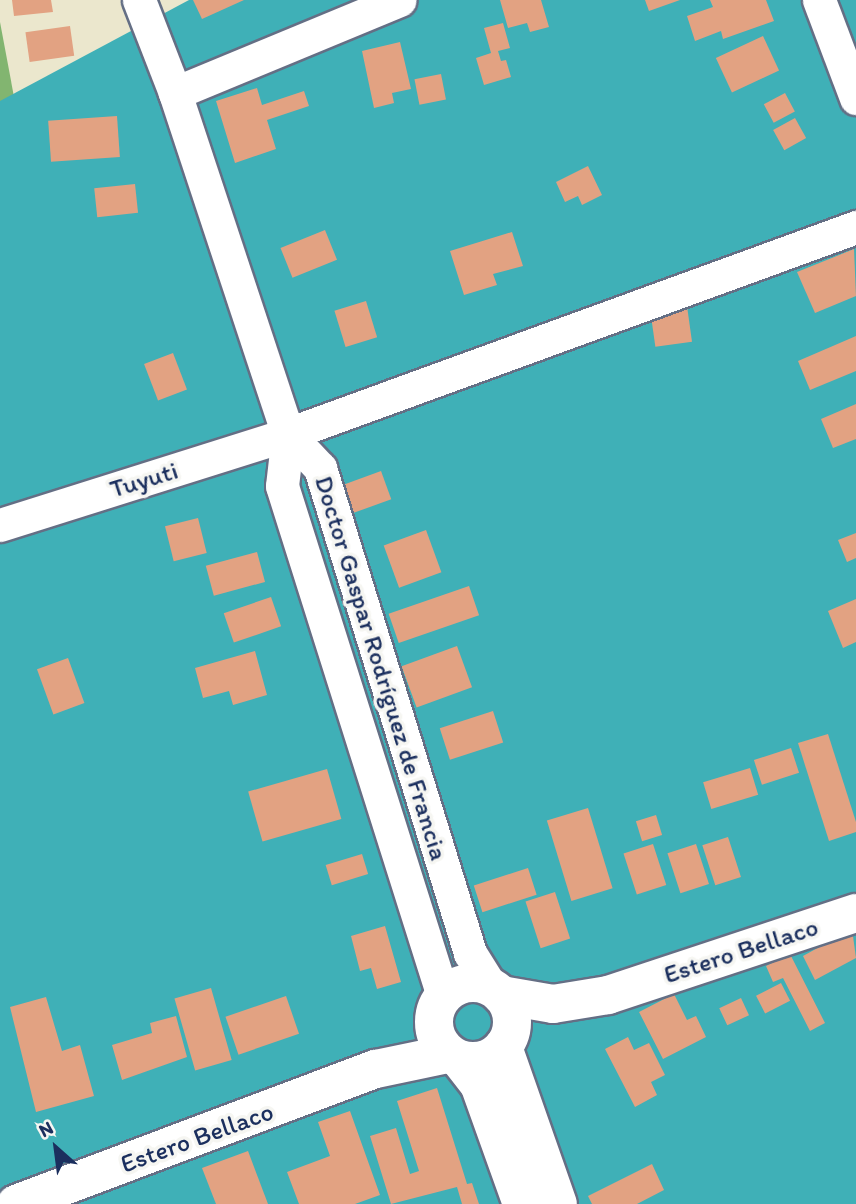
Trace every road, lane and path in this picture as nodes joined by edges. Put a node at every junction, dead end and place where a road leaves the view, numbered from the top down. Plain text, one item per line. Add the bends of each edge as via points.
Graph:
1 (139, 0) edge
2 (400, 0) edge
3 (819, 0) edge
4 (175, 93) junction
5 (856, 98) edge
6 (856, 227) edge
7 (288, 434) junction
8 (0, 525) edge
9 (856, 912) edge
10 (440, 1002) junction
11 (502, 1015) junction
12 (454, 1057) junction
13 (376, 1069) junction
14 (16, 1204) edge
15 (523, 1204) edge
16 (558, 1204) edge

1 - 4 street
2 - 4 street
3 - 5 street
4 - 7 street
6 - 7 street, Tuyuti
7 - 8 street, Tuyuti
7 - 10 street, Doctor Gaspar Rodríguez de Francia via 282,486
7 - 11 street, Doctor Gaspar Rodríguez de Francia via 320,468 470,953
9 - 11 street, Estero Bellaco via 608,995
10 - 11 street via 466,984
10 - 12 street via 434,1032
10 - 13 street, Estero Bellaco
11 - 12 street via 486,1059
11 - 16 street, Doctor Gaspar Rodríguez de Francia
12 - 13 street, Estero Bellaco
12 - 15 street via 479,1084
13 - 14 street, Estero Bellaco

